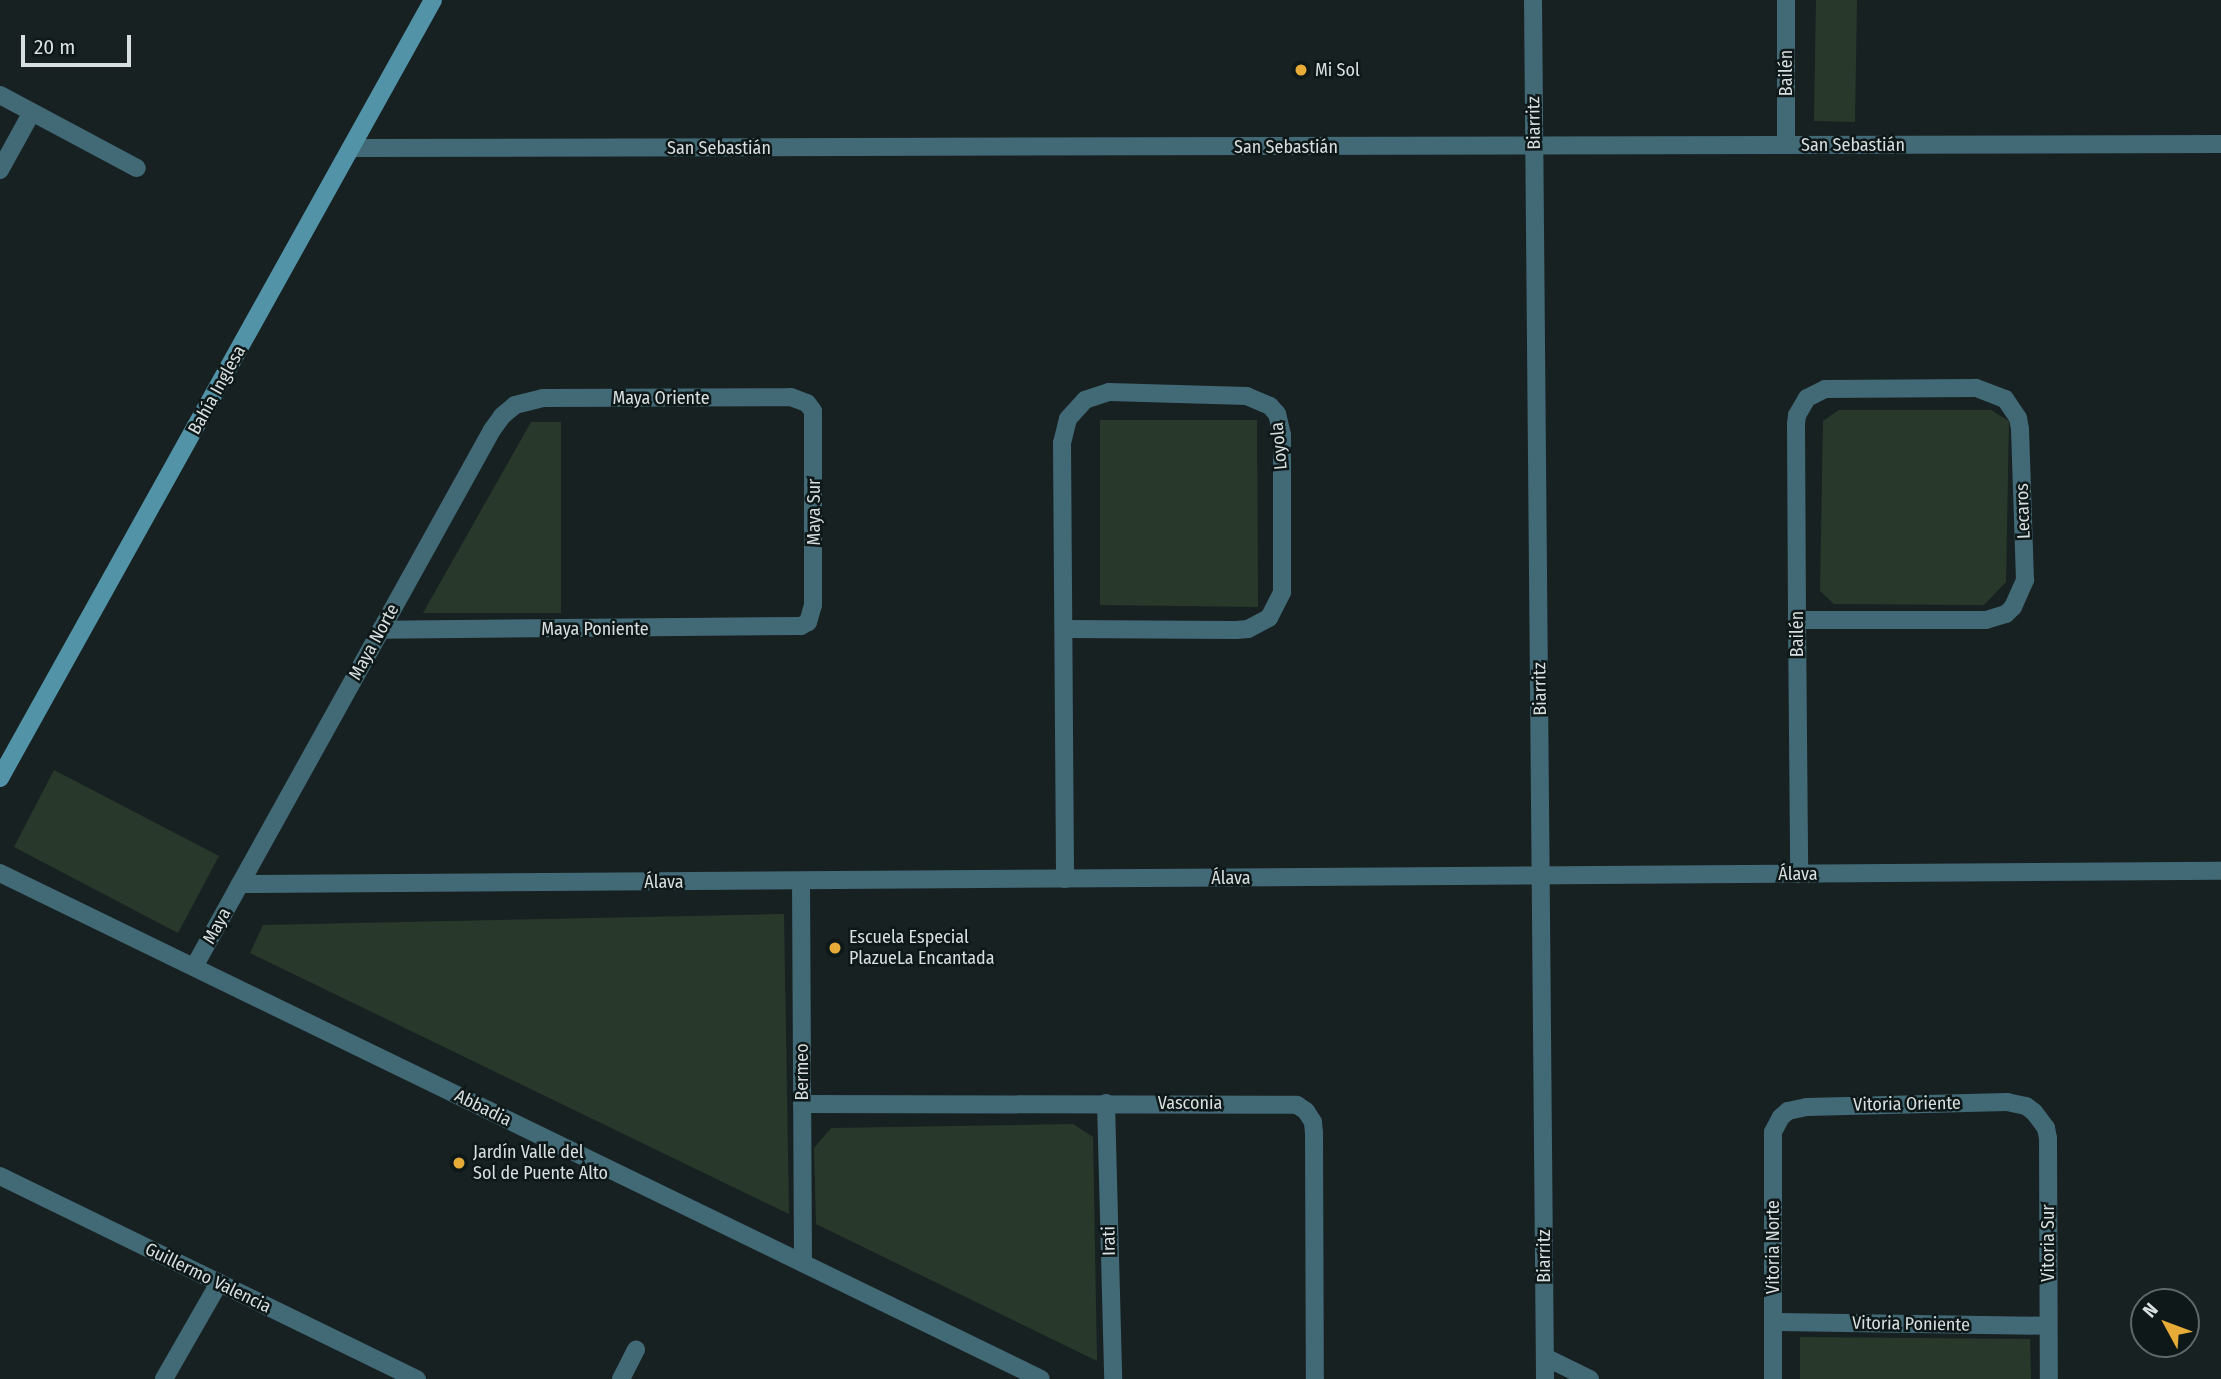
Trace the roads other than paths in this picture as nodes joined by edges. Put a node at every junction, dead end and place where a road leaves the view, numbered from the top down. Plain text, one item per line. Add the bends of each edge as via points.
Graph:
1 (433, 0) edge
2 (1533, 0) edge
3 (1786, 0) edge
4 (0, 95) edge
5 (32, 112) junction
6 (2221, 144) edge
7 (1786, 145) junction
8 (1535, 146) junction
9 (351, 148) junction
10 (137, 168) dead end
11 (0, 170) edge
12 (1807, 398) joint
13 (807, 403) joint
14 (515, 405) joint
15 (1797, 620) junction
16 (808, 622) joint
17 (1063, 629) junction
18 (381, 630) junction
19 (0, 778) edge
20 (2221, 871) edge
21 (0, 873) edge
22 (1799, 874) junction
23 (1542, 876) junction
24 (1065, 879) junction
25 (801, 881) junction
26 (240, 884) junction
27 (194, 967) junction
28 (1106, 1103) junction
29 (802, 1104) junction
30 (2034, 1112) joint
31 (1781, 1117) joint
32 (0, 1176) edge
33 (803, 1263) junction
34 (219, 1283) junction
35 (1773, 1322) junction
36 (2048, 1326) junction
37 (636, 1350) dead end
38 (1545, 1357) junction
39 (164, 1379) edge
40 (417, 1379) edge
41 (621, 1379) edge
42 (1041, 1379) edge
43 (1113, 1379) edge
44 (1315, 1379) edge
45 (1545, 1379) edge
46 (1590, 1379) edge
47 (1773, 1379) edge
48 (2049, 1379) edge

1 - 9 street, Bahía Inglesa
2 - 8 street, Biarritz
3 - 7 street, Bailén
4 - 5 street
5 - 10 street
5 - 11 street
6 - 7 street, San Sebastián
7 - 8 street, San Sebastián
8 - 9 street, San Sebastián
8 - 23 street, Biarritz
9 - 19 street, Bahía Inglesa
12 - 15 street, Bailén via 1796,424
12 - 15 street, Lecaros via 1825,388 1976,388 2005,399 2020,429 2025,580 2013,607 1986,620
13 - 14 street, Maya Oriente via 791,397 543,398
13 - 16 street, Maya Sur via 815,420 813,605
14 - 18 street, Maya Norte via 492,430
15 - 22 street, Bailén
16 - 18 street, Maya Poniente via 793,628
17 - 17 street, Loyola via 1062,443 1076,409 1085,400 1110,392 1247,396 1270,406 1282,435 1282,592 1269,618 1236,630
17 - 24 street, Loyola
18 - 26 street, Maya Norte
20 - 22 street, Álava
21 - 27 street, Abbadia
22 - 23 street, Álava
23 - 24 street, Álava
23 - 38 street, Biarritz
24 - 25 street, Álava
25 - 26 street, Álava
25 - 29 street, Bermeo
26 - 27 street, Maya
27 - 33 street, Abbadia
28 - 29 street, Vasconia
28 - 43 street, Irati
28 - 44 street, Vasconia via 1285,1103 1306,1111 1314,1133
29 - 33 street, Bermeo
30 - 31 street, Vitoria Oriente via 2007,1102 1807,1107
30 - 36 street, Vitoria Sur via 2048,1138
31 - 35 street, Vitoria Norte via 1773,1132
32 - 34 street, Guillermo Valencia
33 - 42 street, Abbadia
34 - 39 street
34 - 40 street, Guillermo Valencia
35 - 36 street, Vitoria Poniente
35 - 47 street, Vitoria Norte
36 - 48 street, Vitoria Sur
37 - 41 street
38 - 45 street, Biarritz
38 - 46 street

